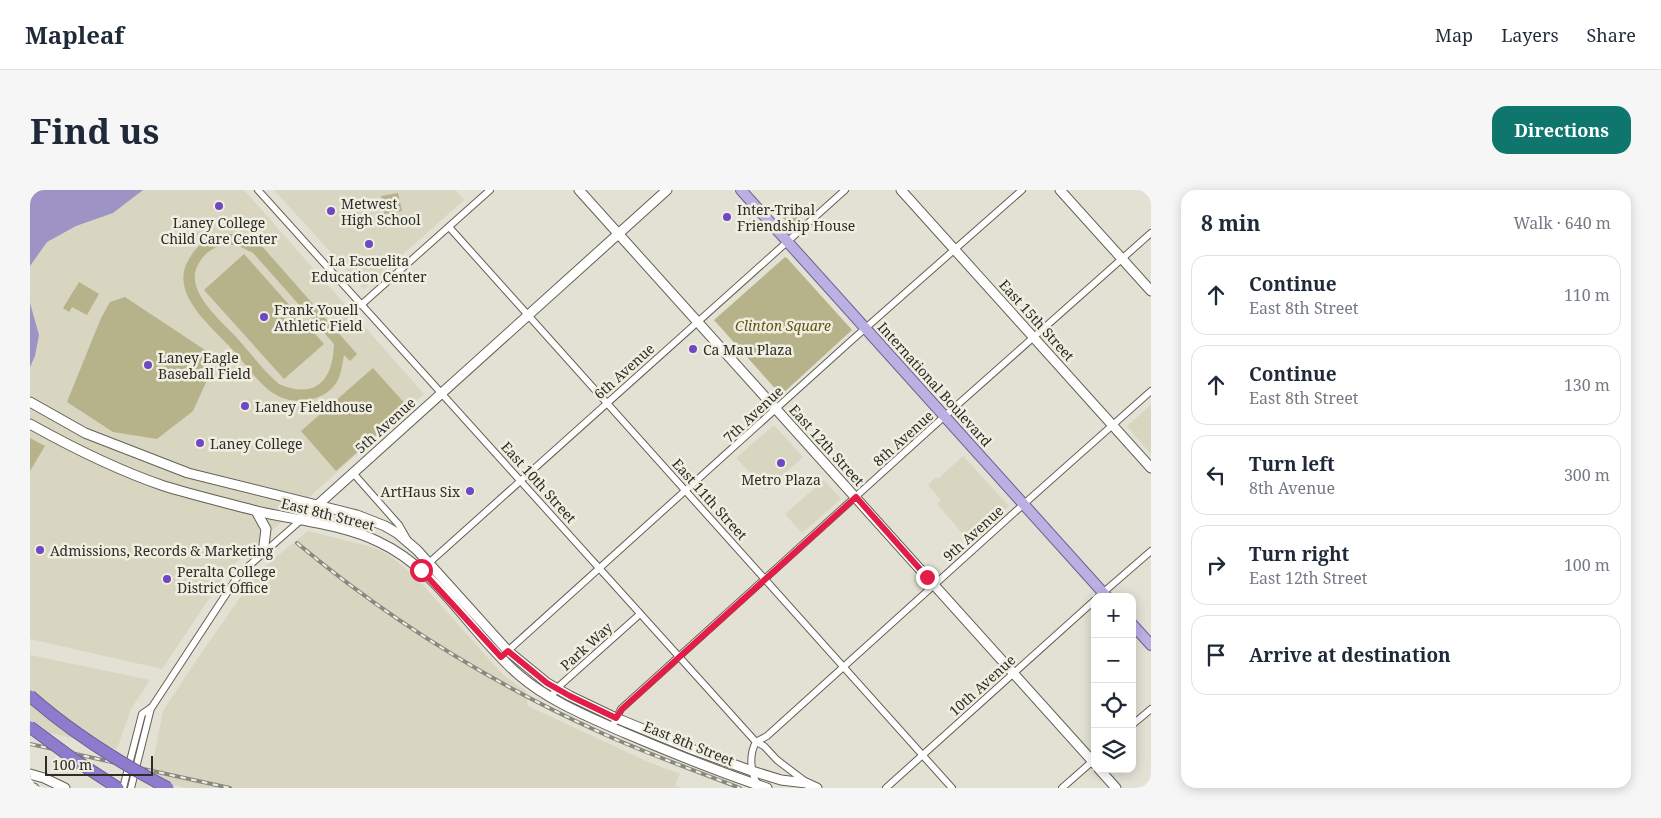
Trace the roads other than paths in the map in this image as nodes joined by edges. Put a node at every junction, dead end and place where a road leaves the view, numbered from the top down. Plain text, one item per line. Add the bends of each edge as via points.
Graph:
1 (258, 190) edge
2 (490, 190) edge
3 (579, 190) edge
4 (667, 190) edge
5 (742, 190) edge
6 (845, 190) edge
7 (901, 190) edge
8 (1022, 190) edge
9 (1060, 190) edge
10 (449, 227) junction
11 (618, 233) junction
12 (1151, 233) edge
13 (788, 241) junction
14 (955, 250) junction
15 (1122, 259) junction
16 (1151, 291) edge
17 (361, 305) junction
18 (527, 314) junction
19 (698, 321) junction
20 (867, 328) junction
21 (1034, 338) junction
22 (1151, 391) edge
23 (441, 394) junction
24 (30, 402) edge
25 (607, 403) junction
26 (776, 409) junction
27 (945, 417) junction
28 (30, 424) edge
29 (1113, 425) junction
30 (1151, 468) edge
31 (353, 473) junction
32 (521, 481) junction
33 (686, 492) junction
34 (856, 497) junction
35 (1024, 504) junction
36 (317, 506) junction
37 (256, 511) junction
38 (301, 520) junction
39 (409, 542) junction
40 (1151, 551) edge
41 (263, 553) junction
42 (429, 562) junction
43 (600, 568) junction
44 (421, 570) junction
45 (765, 580) junction
46 (934, 585) junction
47 (1101, 593) edge
48 (1105, 593) edge
49 (1091, 604) edge
50 (640, 614) junction
51 (1136, 628) edge
52 (1151, 645) edge
53 (504, 654) junction
54 (679, 657) junction
55 (843, 667) junction
56 (1013, 674) junction
57 (556, 689) junction
58 (30, 696) edge
59 (551, 698) junction
60 (152, 707) junction
61 (1151, 708) edge
62 (616, 718) junction
63 (1136, 721) edge
64 (30, 727) edge
65 (612, 727) junction
66 (756, 742) junction
67 (922, 754) junction
68 (1091, 759) edge
69 (1091, 764) edge
70 (752, 771) junction
71 (1103, 773) edge
72 (30, 774) edge
73 (806, 784) junction
74 (30, 787) edge
75 (762, 787) edge
76 (34, 788) edge
77 (65, 788) edge
78 (118, 788) edge
79 (123, 788) edge
80 (131, 788) edge
81 (168, 788) edge
82 (817, 788) edge
83 (886, 788) edge
84 (952, 788) edge
85 (1062, 788) edge
86 (1116, 788) edge

1 - 17 street, East 10th Street
2 - 10 street
3 - 11 main road, East 12th Street
4 - 11 main road, 5th Avenue
5 - 13 main road, International Boulevard
6 - 13 street, 6th Avenue
7 - 14 main road, East 15th Street
8 - 14 street, 7th Avenue
9 - 15 main road
10 - 17 street
10 - 18 street, East 11th Street
11 - 18 main road, 5th Avenue
11 - 19 main road, East 12th Street
12 - 15 street, 8th Avenue
13 - 19 street, 6th Avenue
13 - 20 main road, International Boulevard
14 - 20 street, 7th Avenue
14 - 21 main road, East 15th Street
15 - 16 main road
15 - 21 street, 8th Avenue
17 - 23 street, East 10th Street
18 - 23 main road, 5th Avenue
18 - 25 street, East 11th Street
19 - 25 street, 6th Avenue
19 - 26 main road, East 12th Street
20 - 26 street, 7th Avenue
20 - 27 main road, International Boulevard
21 - 27 street, 8th Avenue
21 - 29 main road, East 15th Street
22 - 29 street, 9th Avenue
23 - 31 main road, 5th Avenue
23 - 32 street, East 10th Street
24 - 36 main road, East 8th Street via 86,433 188,473
25 - 32 street, 6th Avenue
25 - 33 street, East 11th Street
26 - 33 street, 7th Avenue
26 - 34 main road, East 12th Street
27 - 34 street, 8th Avenue
27 - 35 main road, International Boulevard
28 - 37 main road, East 8th Street via 97,459 163,485
29 - 30 main road, East 15th Street
29 - 35 street, 9th Avenue
31 - 36 main road, 5th Avenue
31 - 39 street, East 8th Street via 399,525
32 - 42 street, 6th Avenue
32 - 43 street, East 10th Street
33 - 43 street, 7th Avenue
33 - 45 street, East 11th Street
34 - 45 street, 8th Avenue
34 - 46 main road, East 12th Street
35 - 46 street, 9th Avenue
35 - 47 main road, International Boulevard
36 - 38 main road, 5th Avenue
36 - 39 main road, East 8th Street via 372,520
37 - 38 main road, East 8th Street
37 - 41 main road via 266,529
38 - 41 street, 5th Avenue
38 - 44 main road, East 8th Street via 366,536 401,554
39 - 42 main road, East 8th Street
40 - 48 street
41 - 60 street, 5th Avenue via 236,579
42 - 44 street, 6th Avenue
42 - 53 main road, East 8th Street
43 - 50 street, East 10th Street
43 - 53 street, 7th Avenue
44 - 53 main road, East 8th Street
45 - 54 street, 8th Avenue
45 - 55 street, East 11th Street
46 - 55 street, 9th Avenue
46 - 56 main road, East 12th Street
49 - 56 street, 10th Avenue
50 - 54 street, East 10th Street
50 - 57 street, Park Way
51 - 52 main road
53 - 57 main road, East 8th Street
53 - 59 main road, East 8th Street via 520,676
54 - 62 street, 8th Avenue
54 - 66 street, East 10th Street
55 - 66 street, 9th Avenue via 767,736
55 - 67 street, East 11th Street
56 - 67 street, 10th Avenue
56 - 68 main road, East 12th Street
57 - 59 street, Park Way
57 - 62 main road, East 8th Street
58 - 81 highway, bridge via 100,749
59 - 65 main road, East 8th Street
60 - 79 street, 5th Avenue via 142,714
60 - 80 street, 5th Avenue
61 - 63 street
62 - 65 street, 8th Avenue
62 - 70 main road, East 8th Street
64 - 78 highway, bridge
65 - 75 main road, East 8th Street
66 - 70 street
66 - 73 street, East 10th Street
67 - 83 street, 10th Avenue
67 - 84 street, East 11th Street
69 - 85 street
70 - 73 main road, East 8th Street
70 - 75 street
71 - 86 main road
72 - 77 main road
73 - 82 main road, East 8th Street
74 - 76 main road

